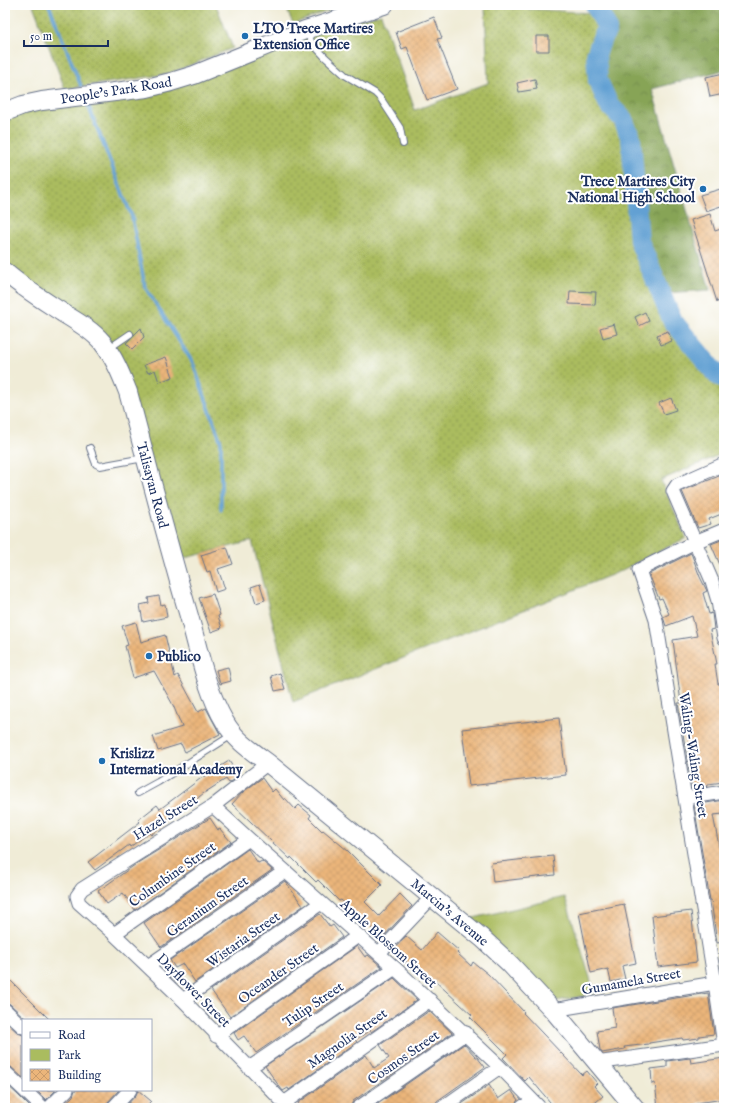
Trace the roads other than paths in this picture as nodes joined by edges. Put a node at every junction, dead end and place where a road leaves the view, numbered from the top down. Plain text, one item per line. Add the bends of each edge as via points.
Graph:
1 (299, 5) edge
2 (306, 5) edge
3 (384, 5) edge
4 (305, 30) junction
5 (5, 112) edge
6 (403, 144) dead end
7 (5, 272) edge
8 (130, 334) dead end
9 (107, 349) junction
10 (90, 448) dead end
11 (146, 458) junction
12 (724, 464) edge
13 (724, 530) edge
14 (695, 542) junction
15 (724, 638) edge
16 (236, 738) junction
17 (268, 763) junction
18 (138, 792) dead end
19 (724, 792) edge
20 (685, 798) junction
21 (213, 806) junction
22 (249, 839) junction
23 (285, 871) junction
24 (77, 896) joint
25 (432, 897) junction
26 (322, 903) junction
27 (114, 934) junction
28 (358, 936) junction
29 (379, 954) junction
30 (148, 966) junction
31 (395, 968) junction
32 (715, 983) junction
33 (183, 1000) junction
34 (430, 1000) junction
35 (5, 1010) edge
36 (553, 1010) junction
37 (22, 1026) edge
38 (466, 1033) junction
39 (216, 1036) junction
40 (724, 1045) edge
41 (596, 1063) junction
42 (500, 1067) junction
43 (249, 1068) junction
44 (5, 1072) edge
45 (22, 1089) edge
46 (24, 1091) edge
47 (66, 1091) edge
48 (129, 1091) edge
49 (536, 1104) edge
50 (286, 1105) edge
51 (56, 1106) edge
52 (628, 1106) edge
53 (42, 1108) edge
54 (114, 1108) edge
55 (358, 1108) edge
56 (442, 1108) edge
57 (521, 1108) edge

1 - 2 lane
3 - 4 main road, People's Park Road
4 - 5 main road, People's Park Road via 166,84 42,101
4 - 6 lane via 312,43 325,57 381,99 400,128
7 - 9 main road, Talisayan Road via 90,331
8 - 9 lane
9 - 11 main road, Talisayan Road via 128,392
10 - 11 lane via 96,464 100,466
11 - 16 main road, Talisayan Road via 206,677 218,710
12 - 14 street via 674,488
13 - 14 street
14 - 15 street via 712,581
14 - 20 street, Waling-Waling Street via 639,570 656,620
16 - 17 main road, Marcin's Avenue
16 - 18 lane
17 - 21 street, Hazel Street
17 - 25 main road, Marcin's Avenue
19 - 20 street
20 - 32 street, Waling-Waling Street
21 - 22 street, Apple Blossom Street
21 - 24 street, Hazel Street via 82,889
22 - 23 street, Apple Blossom Street
22 - 27 street, Columbine Street
23 - 26 street, Apple Blossom Street
23 - 30 street, Geranium Street
24 - 27 street, Dayflower Street via 79,903
25 - 29 street
25 - 36 main road, Marcin's Avenue via 510,964
26 - 28 street, Apple Blossom Street
26 - 33 street, Wistaria Street
27 - 30 street, Dayflower Street
28 - 29 street, Apple Blossom Street
28 - 39 street, Oceander Street
29 - 31 street, Apple Blossom Street
30 - 33 street, Dayflower Street
31 - 34 street, Apple Blossom Street
31 - 43 street, Tulip Street
32 - 36 street, Gumamela Street
32 - 40 street, Waling-Waling Street
33 - 39 street, Dayflower Street
34 - 38 street, Apple Blossom Street
34 - 50 street, Magnolia Street
35 - 37 street
36 - 41 main road, Marcin's Avenue
38 - 42 street, Apple Blossom Street
38 - 55 street, Cosmos Street
39 - 43 street, Dayflower Street
40 - 41 street
41 - 52 main road, Marcin's Avenue
42 - 49 street, Apple Blossom Street
42 - 56 street
43 - 50 street, Dayflower Street
44 - 45 street
46 - 53 street
47 - 51 street
48 - 54 street
49 - 57 street

